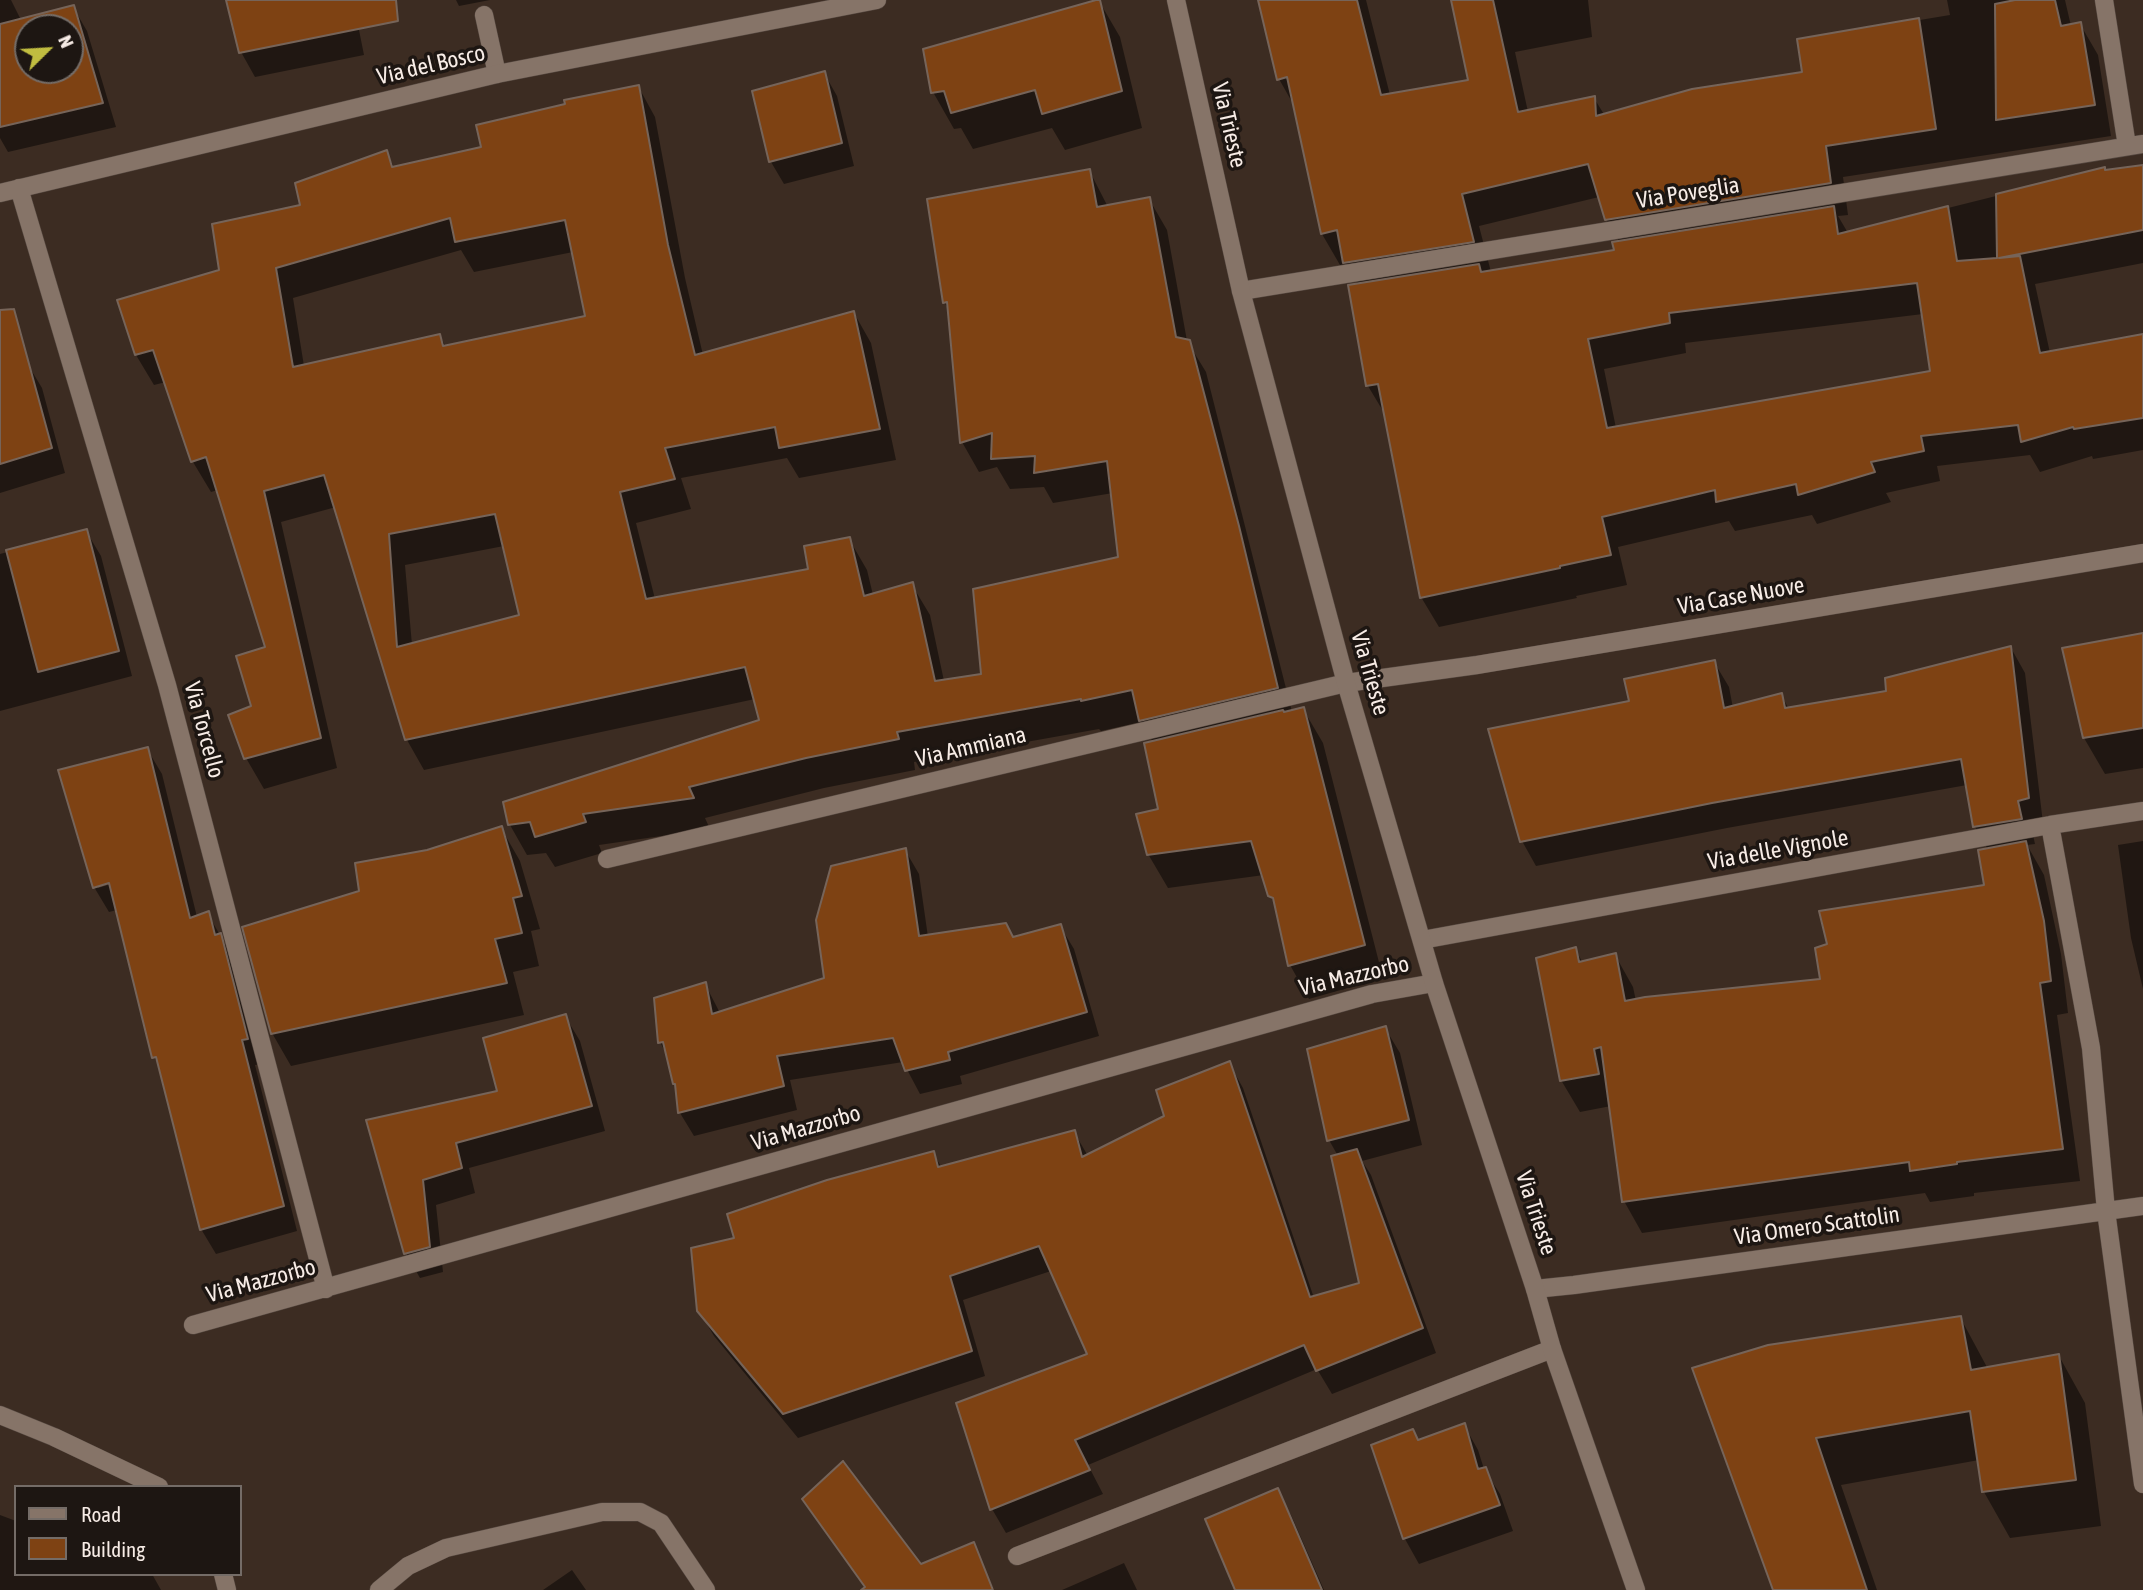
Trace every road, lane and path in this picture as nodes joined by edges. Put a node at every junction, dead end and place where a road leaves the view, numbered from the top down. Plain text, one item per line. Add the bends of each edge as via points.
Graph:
1 (877, 0) edge
2 (1176, 0) edge
3 (2104, 0) edge
4 (484, 15) dead end
5 (497, 74) junction
6 (2135, 145) edge
7 (19, 188) junction
8 (0, 193) edge
9 (1241, 292) junction
10 (2143, 553) edge
11 (1346, 683) junction
12 (2143, 811) edge
13 (2050, 825) junction
14 (607, 859) dead end
15 (1422, 940) junction
16 (1434, 983) junction
17 (2143, 1206) edge
18 (2106, 1211) junction
19 (326, 1289) junction
20 (1535, 1289) junction
21 (193, 1325) dead end
22 (1552, 1349) junction
23 (0, 1415) edge
24 (2143, 1484) edge
25 (155, 1485) edge
26 (1017, 1556) dead end
27 (379, 1590) edge
28 (706, 1590) edge
29 (1636, 1590) edge

1 - 5 street, Via del Bosco
2 - 9 street, Via Trieste
3 - 6 street
4 - 5 street
5 - 7 street, Via del Bosco
6 - 9 street, Via Poveglia
7 - 8 street, Via del Bosco
7 - 19 street, Via Torcello via 167,685
9 - 11 street, Via Trieste
10 - 11 street, Via Case Nuove
11 - 14 street, Via Ammiana
11 - 15 street, Via Trieste
12 - 13 street, Via delle Vignole
13 - 15 street, Via delle Vignole
13 - 18 street via 2091,1048
15 - 16 street, Via Trieste
16 - 19 street, Via Mazzorbo via 1372,994
16 - 20 street, Via Trieste
17 - 18 street, Via Omero Scattolin
18 - 20 street, Via Omero Scattolin
18 - 24 street
19 - 21 street, Via Mazzorbo
20 - 22 street, Via Trieste
22 - 26 street
22 - 29 street, Via Trieste
23 - 25 street
27 - 28 street via 408,1566 446,1548 602,1512 640,1512 661,1523

